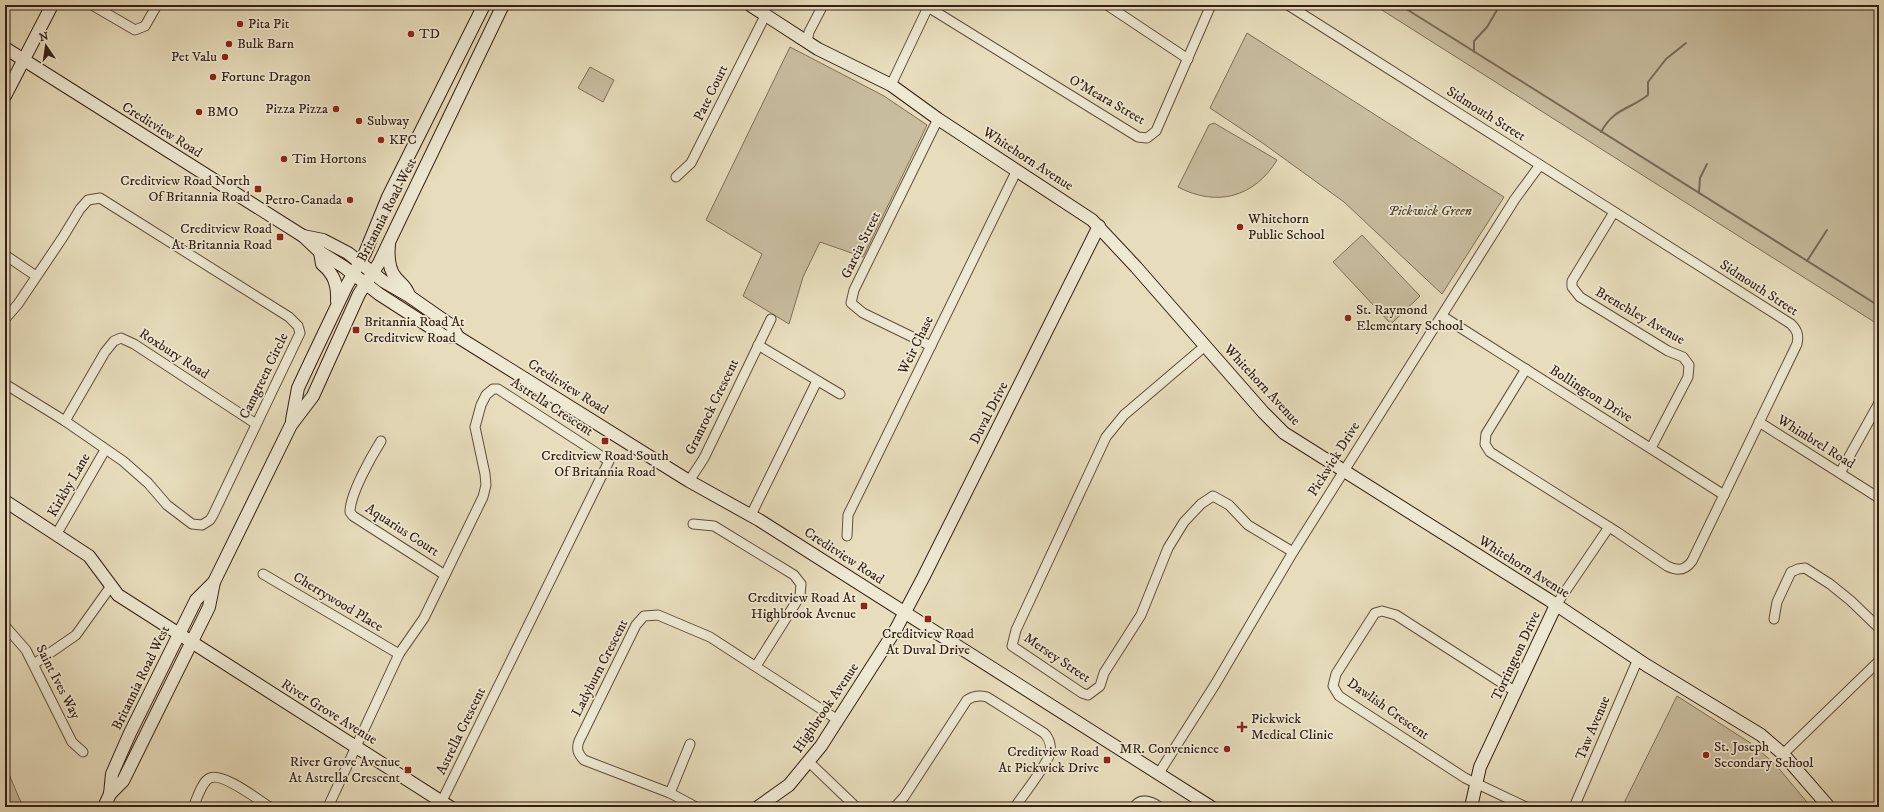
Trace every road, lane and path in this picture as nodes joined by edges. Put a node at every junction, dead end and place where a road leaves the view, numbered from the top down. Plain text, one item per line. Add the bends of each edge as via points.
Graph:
1 (52, 5) edge
2 (92, 5) edge
3 (157, 5) edge
4 (484, 5) edge
5 (503, 5) edge
6 (750, 5) edge
7 (823, 5) edge
8 (1107, 5) edge
9 (1211, 5) edge
10 (1288, 5) edge
11 (928, 6) edge
12 (765, 16) junction
13 (807, 42) junction
14 (5, 48) edge
15 (24, 59) junction
16 (1188, 59) junction
17 (891, 85) junction
18 (5, 96) edge
19 (938, 119) junction
20 (1540, 165) junction
21 (1017, 170) junction
22 (676, 177) dead end
23 (1614, 212) junction
24 (1099, 226) junction
25 (304, 236) junction
26 (390, 239) junction
27 (320, 252) junction
28 (5, 255) edge
29 (359, 262) junction
30 (372, 273) junction
31 (353, 274) junction
32 (36, 276) junction
33 (366, 284) junction
34 (409, 296) junction
35 (337, 304) junction
36 (1442, 316) junction
37 (5, 319) edge
38 (771, 319) dead end
39 (458, 337) junction
40 (758, 345) junction
41 (931, 346) junction
42 (1205, 346) junction
43 (1526, 369) junction
44 (817, 381) junction
45 (5, 384) edge
46 (840, 394) dead end
47 (1879, 403) edge
48 (65, 420) junction
49 (1759, 422) junction
50 (256, 424) junction
51 (291, 425) junction
52 (382, 441) dead end
53 (1651, 448) junction
54 (105, 450) junction
55 (1343, 471) junction
56 (1840, 473) junction
57 (689, 481) junction
58 (1724, 495) junction
59 (1879, 498) edge
60 (5, 501) edge
61 (751, 515) junction
62 (693, 524) dead end
63 (1609, 527) junction
64 (56, 535) junction
65 (847, 536) dead end
66 (1293, 552) junction
67 (263, 574) dead end
68 (445, 575) junction
69 (214, 582) junction
70 (111, 586) junction
71 (1556, 605) junction
72 (905, 612) junction
73 (1774, 619) dead end
74 (5, 626) edge
75 (1879, 628) edge
76 (178, 635) junction
77 (192, 643) junction
78 (399, 654) junction
79 (1638, 659) junction
80 (1879, 661) edge
81 (34, 664) junction
82 (756, 666) junction
83 (1516, 692) junction
84 (838, 720) junction
85 (690, 744) dead end
86 (356, 746) junction
87 (83, 752) dead end
88 (1783, 754) junction
89 (809, 762) junction
90 (1159, 773) junction
91 (1477, 784) junction
92 (670, 793) junction
93 (110, 794) junction
94 (444, 805) edge
95 (104, 807) edge
96 (193, 807) edge
97 (270, 807) edge
98 (328, 807) edge
99 (696, 807) edge
100 (758, 807) edge
101 (856, 807) edge
102 (895, 807) edge
103 (1015, 807) edge
104 (1134, 807) edge
105 (1160, 807) edge
106 (1211, 807) edge
107 (1471, 807) edge
108 (1526, 807) edge
109 (1574, 807) edge
110 (1829, 807) edge

1 - 15 main road
2 - 3 street via 135,30 145,26
4 - 29 main road, Britannia Road West via 388,197
5 - 26 main road, Britannia Road West
6 - 12 main road, Whitehorn Avenue
7 - 13 street via 809,32
8 - 16 street
9 - 16 street, O'Meara Street
10 - 20 street, Sidmouth Street
11 - 16 street, O'Meara Street via 1138,137 1147,138 1156,130
11 - 17 street
12 - 13 main road, Whitehorn Avenue
12 - 22 street, Pate Court via 691,163
13 - 17 main road, Whitehorn Avenue
14 - 15 main road, Creditview Road
15 - 18 main road
15 - 25 main road, Creditview Road
17 - 19 main road, Whitehorn Avenue
19 - 21 main road, Whitehorn Avenue
19 - 41 street, Garcia Street via 854,290 851,303 863,313
20 - 23 street, Sidmouth Street
20 - 36 street, Pickwick Drive
21 - 24 main road, Whitehorn Avenue
21 - 41 street, Weir Chase
23 - 49 street, Sidmouth Street via 1791,324 1796,330 1799,337 1797,344
23 - 53 street, Brenchley Avenue via 1572,281 1572,287 1580,297 1668,351 1683,357 1689,365 1688,377
24 - 42 main road, Whitehorn Avenue
24 - 72 main road, Duval Drive
25 - 27 main road, Creditview Road
25 - 29 main road, Creditview Road via 323,240
26 - 30 main road, Britannia Road West
26 - 34 main road via 390,267 396,278 405,285
27 - 31 main road, Creditview Road
27 - 35 main road via 322,264 336,281
28 - 32 street
29 - 30 main road, Creditview Road
29 - 31 main road, Britannia Road West
30 - 33 main road, Britannia Road West
30 - 34 main road, Creditview Road
31 - 33 main road, Creditview Road
31 - 35 main road, Britannia Road West
32 - 37 street, Camgreen Circle
32 - 50 street, Camgreen Circle via 80,209 88,200 100,198 290,317 298,326 299,337
33 - 39 main road, Creditview Road via 444,336
33 - 51 main road, Britannia Road West via 359,294 313,396
34 - 39 main road, Creditview Road via 452,326
35 - 51 main road, Britannia Road West via 298,388
36 - 43 street, Bollington Drive
36 - 55 street, Pickwick Drive
38 - 40 street, Granrock Crescent
39 - 57 main road, Creditview Road
40 - 44 street
40 - 57 street, Granrock Crescent via 704,458
41 - 65 street, Weir Chase via 848,516
42 - 55 main road, Whitehorn Avenue via 1284,433
42 - 66 street, Mersey Street via 1124,415 1106,437 1016,630 1012,646 1088,695 1100,686 1104,673 1141,615 1168,548 1180,528 1201,504 1213,496 1229,505 1248,524
43 - 53 street, Bollington Drive
43 - 63 street, Sidmouth Street via 1486,434 1485,444 1490,452
44 - 46 street
44 - 61 street
45 - 48 street, Camgreen Circle
47 - 56 street
48 - 50 street, Roxbury Road via 105,352 114,341 121,338
48 - 54 street, Camgreen Circle
49 - 56 street, Whimbrel Road
49 - 58 street, Sidmouth Street
50 - 54 street, Camgreen Circle via 213,515 202,525 192,524 180,516 135,470
51 - 69 main road, Britannia Road West
52 - 68 street, Aquarius Court via 352,499 350,512
53 - 58 street, Bollington Drive
54 - 64 street, Kirkby Lane
55 - 66 street, Pickwick Drive
55 - 71 main road, Whitehorn Avenue
56 - 59 street, Whimbrel Road
57 - 61 main road, Creditview Road
58 - 63 street, Sidmouth Street via 1692,561 1682,569 1674,570 1667,566
60 - 64 main road, River Grove Avenue
61 - 72 main road, Creditview Road
62 - 82 street via 714,526 794,575 801,584 800,596
63 - 71 street, Torrington Drive
64 - 70 main road, River Grove Avenue via 89,556
66 - 90 street, Pickwick Drive via 1216,684
67 - 78 street, Cherrywood Place
68 - 78 street, Astrella Crescent via 424,618
68 - 94 street, Astrella Crescent via 483,497 486,485 475,427 481,405 493,389 503,390 609,461
69 - 76 main road, Britannia Road West via 196,600
69 - 77 main road, Britannia Road West via 209,607
70 - 76 main road, River Grove Avenue via 118,595
70 - 81 street via 76,635
71 - 79 main road, Whitehorn Avenue
71 - 83 main road, Torrington Drive
72 - 84 main road, Highbrook Avenue
72 - 90 main road, Creditview Road
73 - 75 street via 1777,602 1791,572 1805,568 1851,601
74 - 81 street, Saint Ives Way via 26,650
76 - 77 main road, River Grove Avenue
76 - 93 main road, Britannia Road West via 112,774
77 - 86 main road, River Grove Avenue
77 - 93 main road, Britannia Road West via 123,781
78 - 86 street, Astrella Crescent
79 - 88 main road, Whitehorn Avenue via 1761,735
79 - 109 street, Taw Avenue
80 - 88 street
81 - 87 street, Saint Ives Way via 72,742
82 - 84 street, Ladyburn Crescent
82 - 92 street, Ladyburn Crescent via 710,637 658,615 649,615 640,620 577,747 578,754 584,760
83 - 91 main road, Torrington Drive via 1480,767
83 - 91 street, Dawlish Crescent via 1396,615 1382,611 1375,613 1336,674 1333,686 1339,696
84 - 89 main road, Highbrook Avenue
85 - 92 street
86 - 94 main road, River Grove Avenue
86 - 98 street, Astrella Crescent
88 - 110 main road, Whitehorn Avenue
89 - 100 main road, Highbrook Avenue via 789,784
89 - 101 street
90 - 106 main road, Creditview Road
91 - 107 main road, Torrington Drive
91 - 108 street
92 - 99 street, Ladyburn Crescent
93 - 95 main road, Britannia Road West
96 - 97 street via 204,784 209,778 215,777 225,779
102 - 103 street via 967,700 982,696 1044,733 1050,742 1049,756
104 - 105 street via 1144,801

